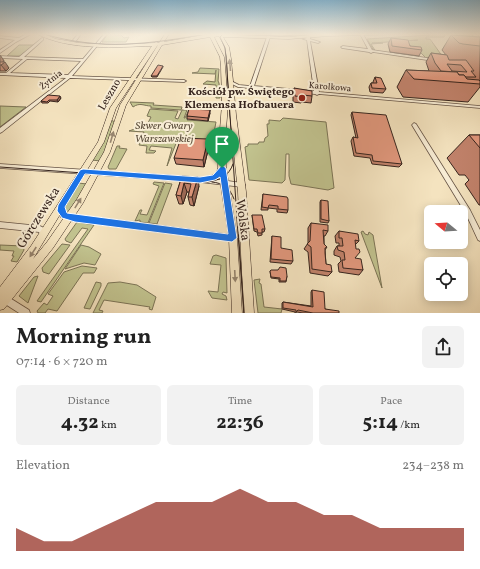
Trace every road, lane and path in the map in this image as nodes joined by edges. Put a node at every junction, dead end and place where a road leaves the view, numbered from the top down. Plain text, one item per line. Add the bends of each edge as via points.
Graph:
1 (31, 49) edge
2 (95, 49) edge
3 (155, 49) edge
4 (217, 49) edge
5 (226, 49) edge
6 (265, 49) edge
7 (310, 49) edge
8 (352, 49) edge
9 (369, 49) edge
10 (371, 52) junction
11 (0, 57) edge
12 (20, 58) junction
13 (26, 58) junction
14 (84, 60) junction
15 (439, 61) edge
16 (0, 74) edge
17 (7, 74) junction
18 (68, 77) junction
19 (135, 80) junction
20 (184, 82) dead end
21 (231, 82) junction
22 (238, 86) junction
23 (252, 87) junction
24 (231, 90) junction
25 (317, 94) junction
26 (199, 106) dead end
27 (213, 107) dead end
28 (480, 108) edge
29 (413, 125) dead end
30 (0, 131) edge
31 (0, 166) edge
32 (222, 168) junction
33 (83, 172) junction
34 (96, 173) junction
35 (200, 180) junction
36 (224, 183) junction
37 (242, 185) junction
38 (61, 207) junction
39 (69, 217) junction
40 (0, 225) edge
41 (43, 236) junction
42 (232, 238) junction
43 (480, 238) edge
44 (2, 299) edge
45 (26, 313) edge
46 (237, 313) edge
47 (249, 313) edge

1 - 12 street
2 - 14 street, Żytnia
3 - 19 main road, Leszno
4 - 32 main road, Wolska via 223,62 225,104
21 -> 5 main road, Wolska
6 - 23 street
7 - 25 street
8 - 10 street
9 - 10 street
10 - 15 street
11 - 12 street
12 - 13 street
13 - 14 street
13 - 17 street
14 - 18 street, Żytnia
16 - 17 street
17 - 18 street
18 - 19 street
18 - 30 street, Żytnia
19 - 20 street
19 - 33 main road, Leszno via 113,108 102,140
34 -> 19 main road, Leszno via 112,142 119,112
21 - 22 street, Karolkowa
21 - 24 main road, Wolska
22 - 23 street, Karolkowa
22 - 24 street
23 - 25 street, Karolkowa
24 - 37 main road, Wolska
25 - 28 street, Karolkowa
26 - 27 street
29 - 43 street via 468,212
31 - 33 street
32 - 35 street via 220,174 215,177
32 - 36 main road, Wolska
33 - 34 street
33 - 38 main road, Górczewska
34 - 35 street
39 -> 34 main road, Górczewska
35 - 36 street
36 - 37 street
36 - 42 main road, Wolska
37 - 47 main road, Wolska
38 - 39 street via 63,215
38 - 41 main road, Górczewska
39 - 42 street
39 - 44 main road, Górczewska via 50,245
40 - 41 street via 40,229
41 -> 44 main road, Górczewska
42 -> 46 main road, Wolska
44 - 45 street

